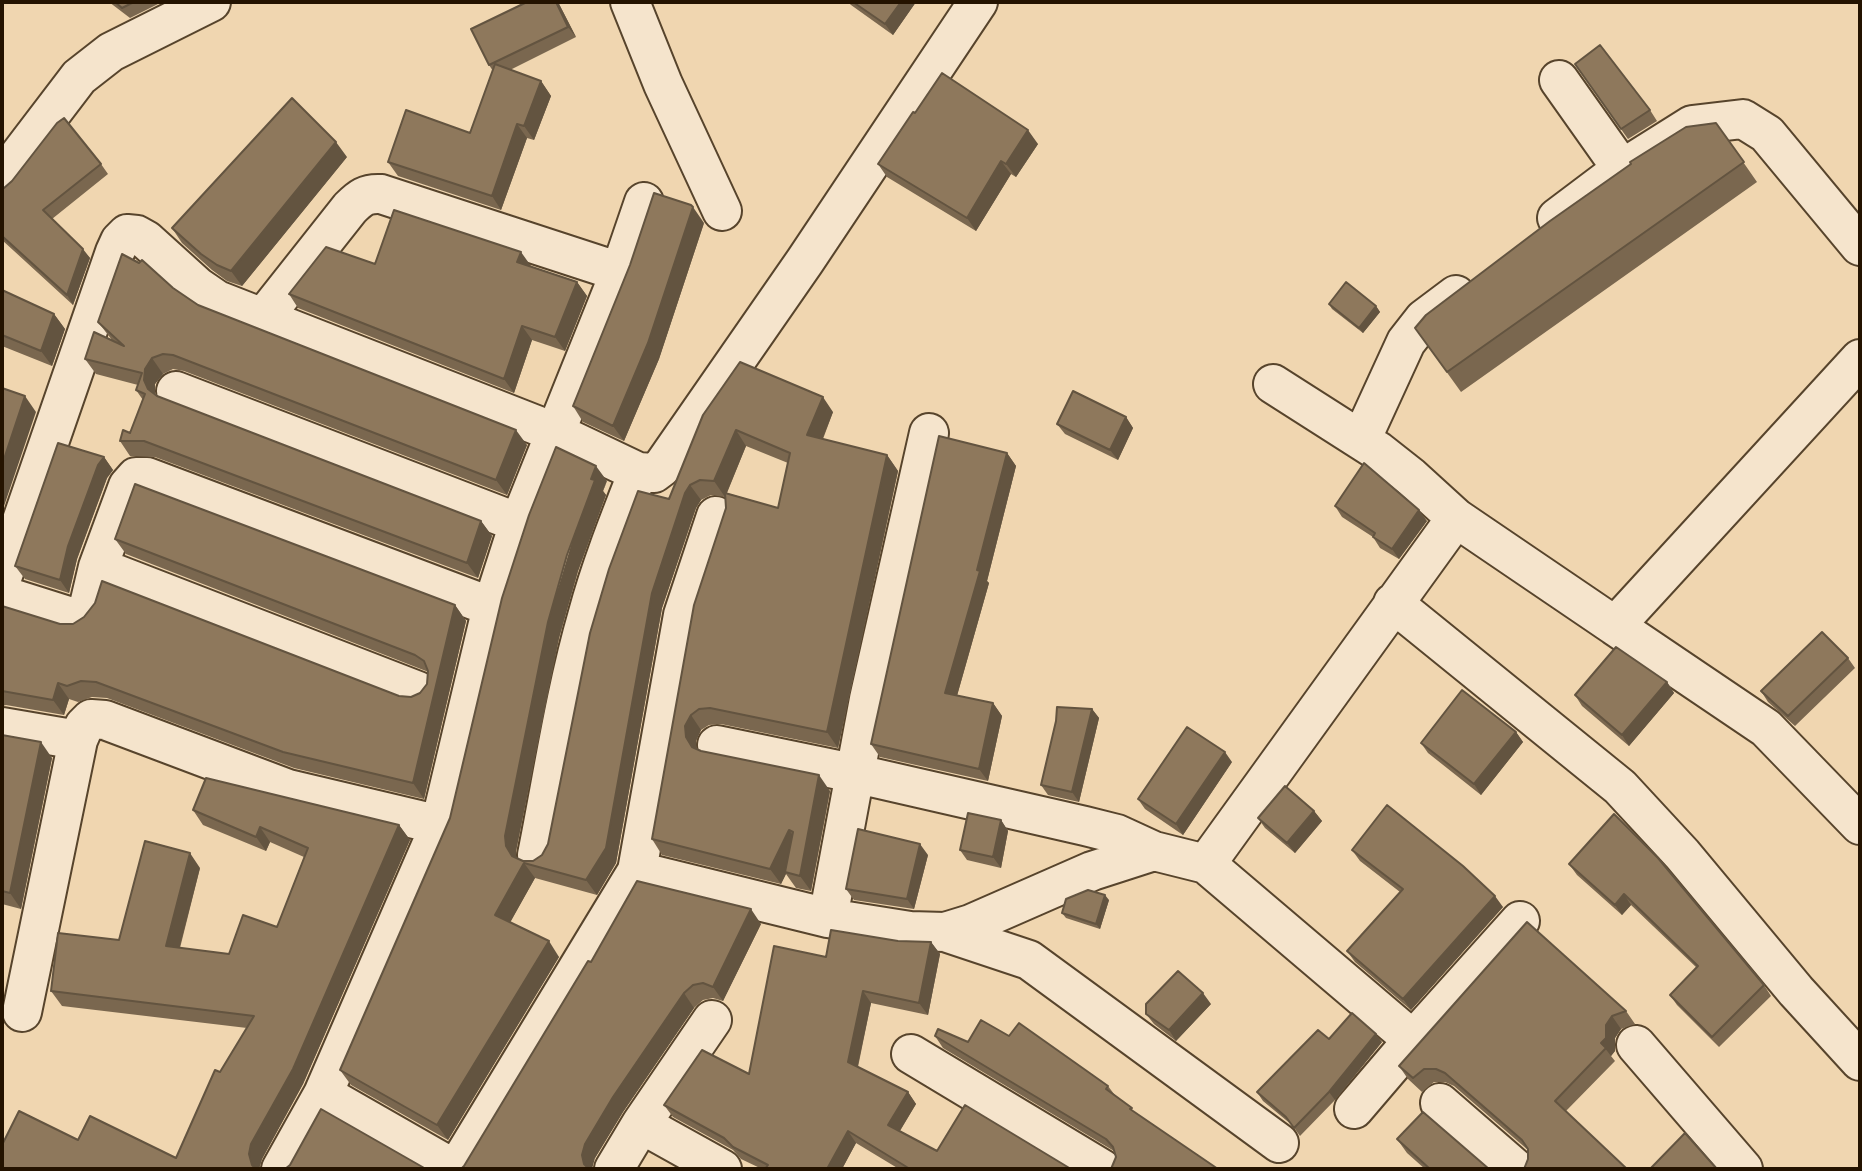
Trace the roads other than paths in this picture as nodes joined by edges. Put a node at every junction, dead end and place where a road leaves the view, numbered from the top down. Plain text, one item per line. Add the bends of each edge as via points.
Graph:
1 (211, 2) edge
2 (630, 2) edge
3 (978, 2) edge
4 (1559, 80) dead end
5 (1622, 169) junction
6 (2, 178) edge
7 (644, 202) dead end
8 (722, 211) dead end
9 (1534, 236) edge
10 (1860, 246) edge
11 (620, 272) junction
12 (1479, 278) edge
13 (263, 318) junction
14 (1860, 359) edge
15 (1273, 384) dead end
16 (176, 391) dead end
17 (554, 432) junction
18 (929, 433) dead end
19 (1361, 440) junction
20 (638, 471) junction
21 (716, 516) dead end
22 (1456, 518) junction
23 (519, 523) junction
24 (98, 567) junction
25 (2, 578) edge
26 (2, 595) edge
27 (1393, 603) junction
28 (492, 607) junction
29 (1615, 626) junction
30 (418, 691) edge
31 (2, 727) edge
32 (78, 740) junction
33 (717, 745) dead end
34 (853, 773) junction
35 (440, 825) junction
36 (1860, 825) edge
37 (1154, 851) junction
38 (537, 855) edge
39 (1206, 863) junction
40 (636, 870) junction
41 (828, 918) junction
42 (1520, 921) dead end
43 (945, 932) junction
44 (22, 1012) dead end
45 (712, 1020) dead end
46 (1413, 1040) junction
47 (1636, 1045) dead end
48 (911, 1054) dead end
49 (1860, 1061) edge
50 (323, 1094) junction
51 (1440, 1103) dead end
52 (1354, 1109) dead end
53 (641, 1124) junction
54 (1279, 1143) dead end
55 (281, 1169) edge
56 (455, 1169) edge
57 (614, 1169) edge
58 (722, 1169) edge
59 (1102, 1169) edge
60 (1516, 1169) edge
61 (1743, 1169) edge

1 - 6 street via 111,52 79,77
2 - 8 street
3 - 20 street via 662,467 654,472
4 - 5 street
5 - 9 street
5 - 10 street via 1692,125 1743,119 1767,134
7 - 11 street
11 - 13 street via 369,193 350,208
11 - 17 street
12 - 19 street via 1424,320 1406,342
13 - 17 street
13 - 25 street via 217,300 146,240 127,234 120,241
14 - 29 street
15 - 19 street
16 - 23 street
17 - 20 street
17 - 23 street
18 - 34 street
19 - 22 street
20 - 38 street via 587,614
21 - 40 street via 683,615
22 - 27 street
22 - 29 street
23 - 28 street
24 - 26 street via 89,605 78,619
24 - 28 street via 128,486 135,477 147,477
24 - 30 street
27 - 39 street
27 - 49 street via 1620,787
28 - 35 street
29 - 36 street via 1766,728
31 - 32 street
32 - 35 street via 91,719 105,720 288,789
32 - 44 street
33 - 34 street
34 - 37 street via 1116,834
34 - 41 street
35 - 50 street
37 - 39 street
37 - 43 street via 1093,870
39 - 46 street
40 - 41 street
40 - 56 street
41 - 43 street
42 - 46 street
43 - 54 street via 1029,960
45 - 53 street
46 - 52 street
47 - 61 street
48 - 59 street
50 - 55 street
50 - 56 street
51 - 60 street
53 - 57 street
53 - 58 street

